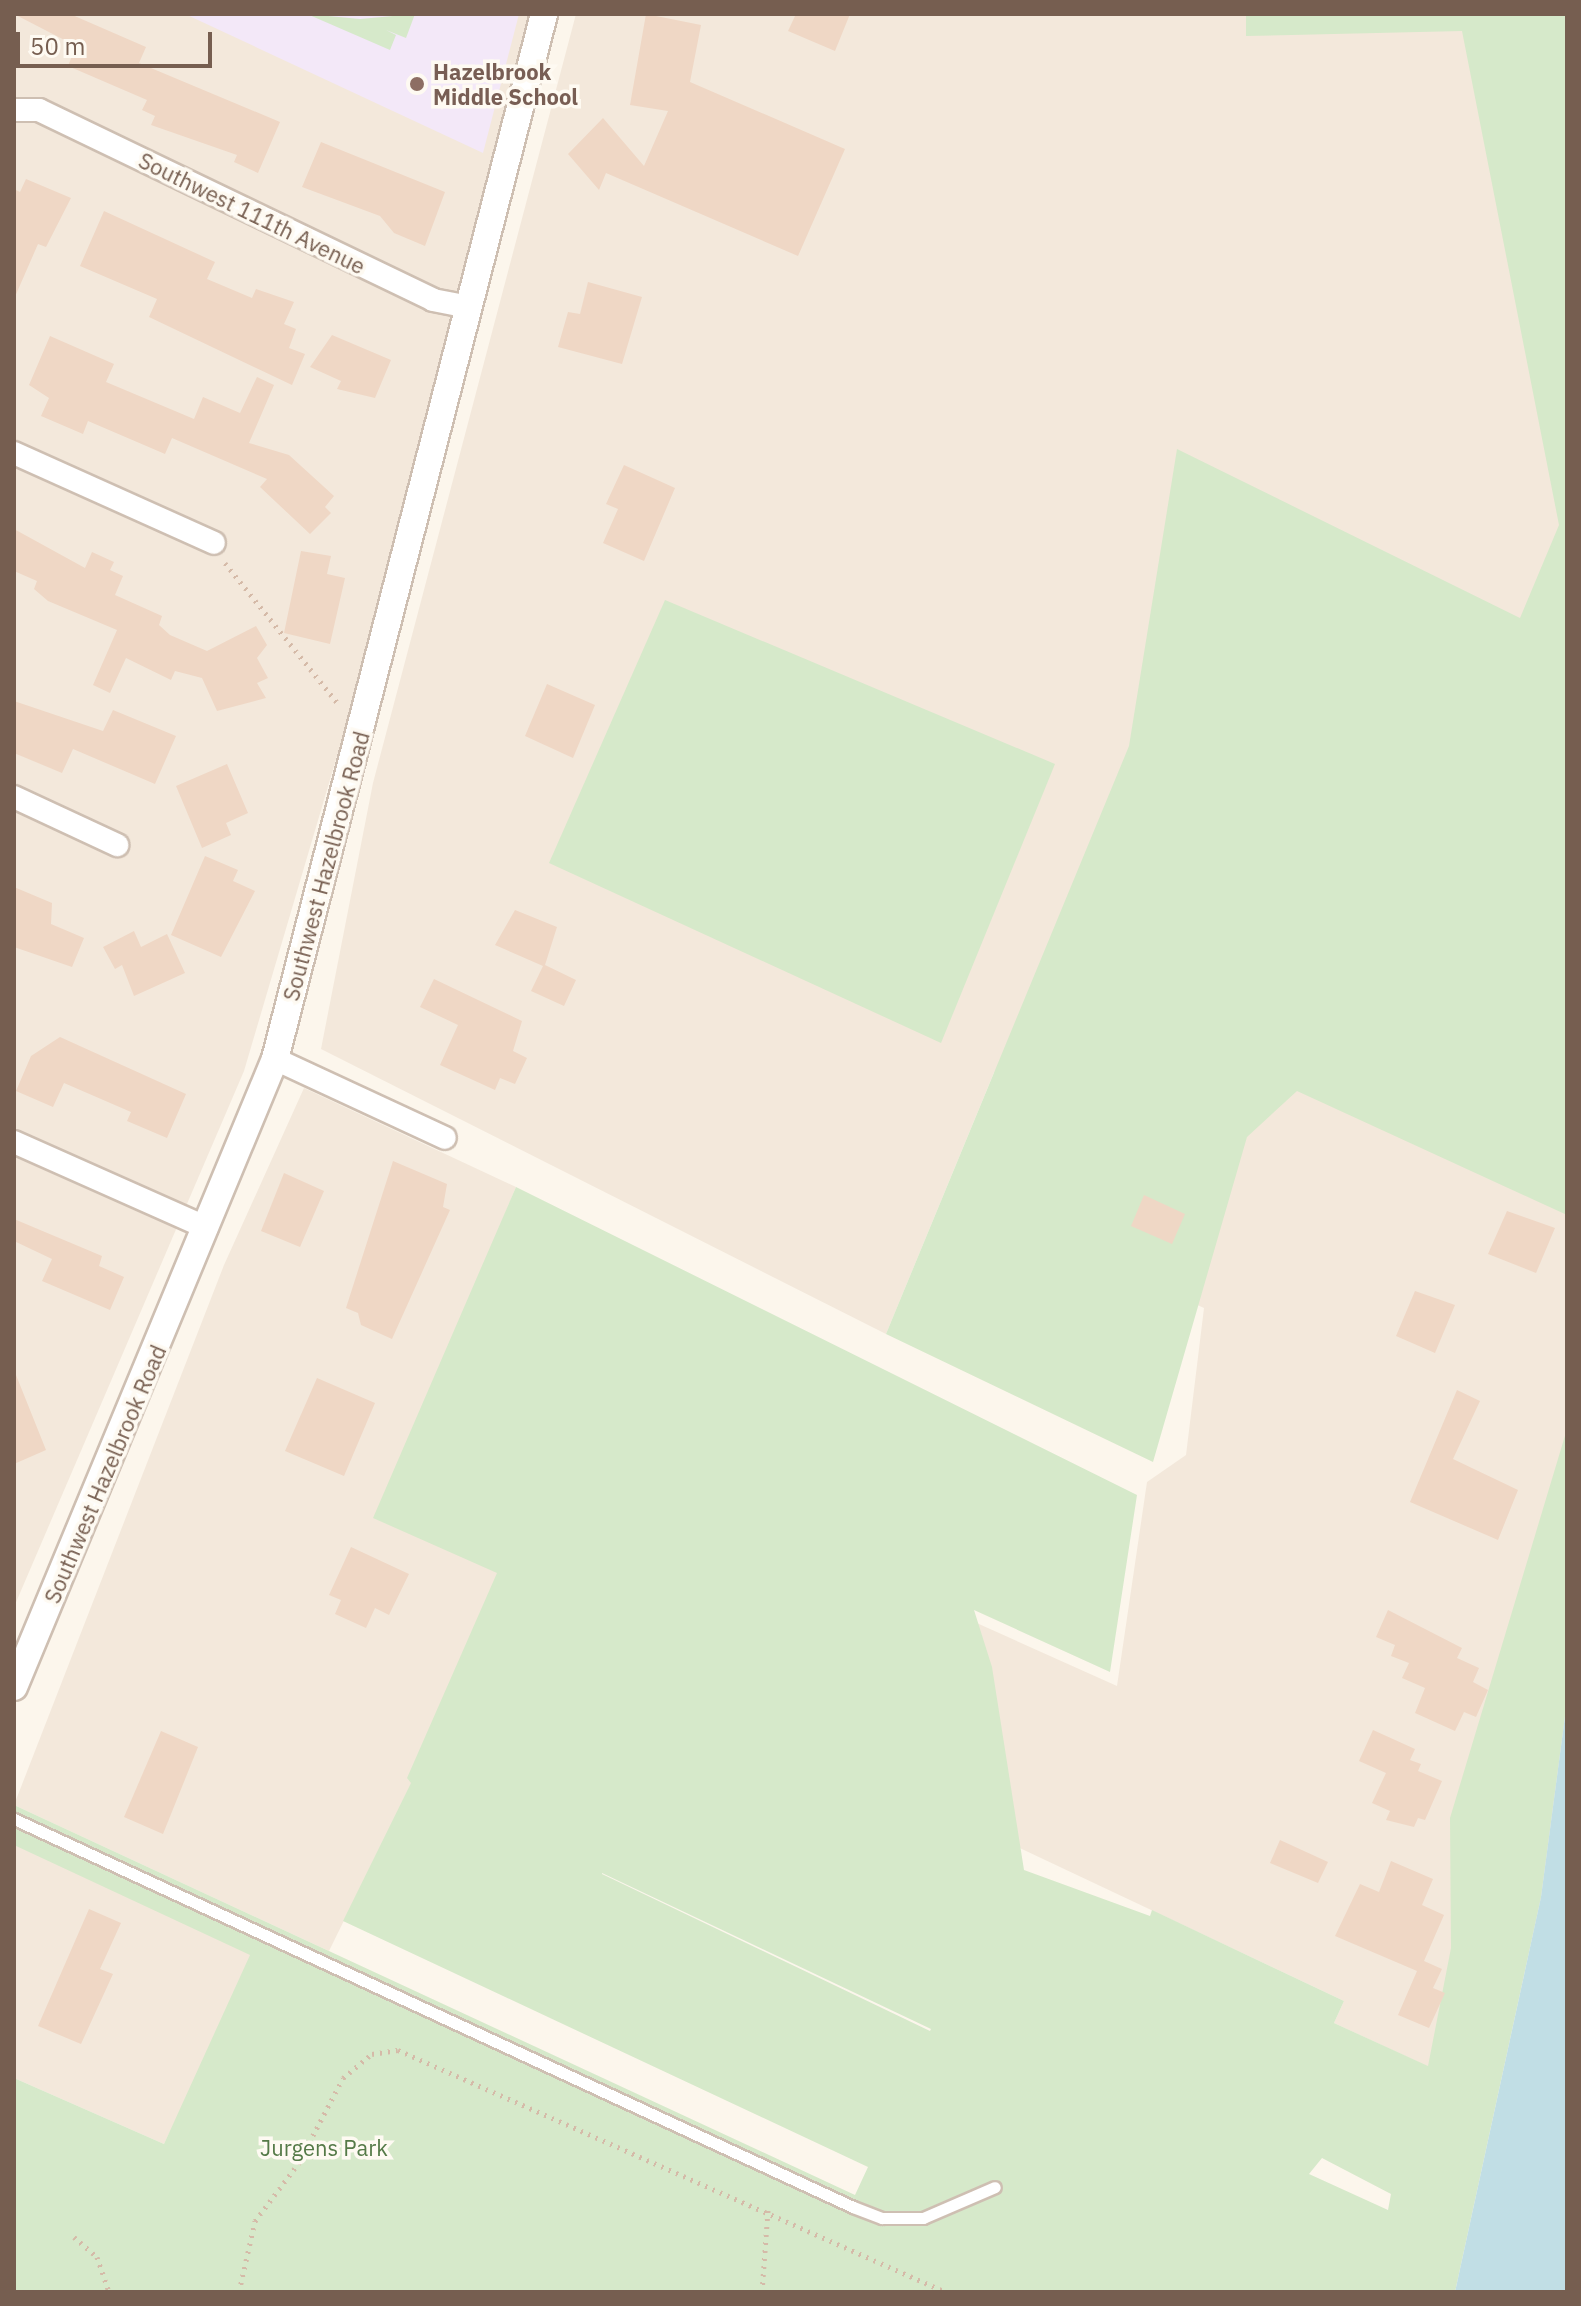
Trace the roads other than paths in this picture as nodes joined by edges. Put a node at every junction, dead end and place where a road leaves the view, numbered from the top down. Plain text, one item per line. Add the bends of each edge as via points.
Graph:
1 (544, 14) edge
2 (14, 110) edge
3 (468, 307) junction
4 (14, 453) edge
5 (214, 543) road end
6 (14, 797) edge
7 (117, 845) dead end
8 (275, 1059) junction
9 (445, 1138) dead end
10 (14, 1142) edge
11 (207, 1228) junction
12 (14, 1687) edge
13 (14, 1819) edge
14 (995, 2187) dead end

1 - 3 street, Southwest Hazelbrook Road
2 - 3 street, Southwest 111th Avenue via 39,110 433,300
3 - 8 street, Southwest Hazelbrook Road
4 - 5 street
6 - 7 street
8 - 9 street
8 - 11 street, Southwest Hazelbrook Road
10 - 11 street
11 - 12 street, Southwest Hazelbrook Road
13 - 14 lane via 882,2218 923,2218

